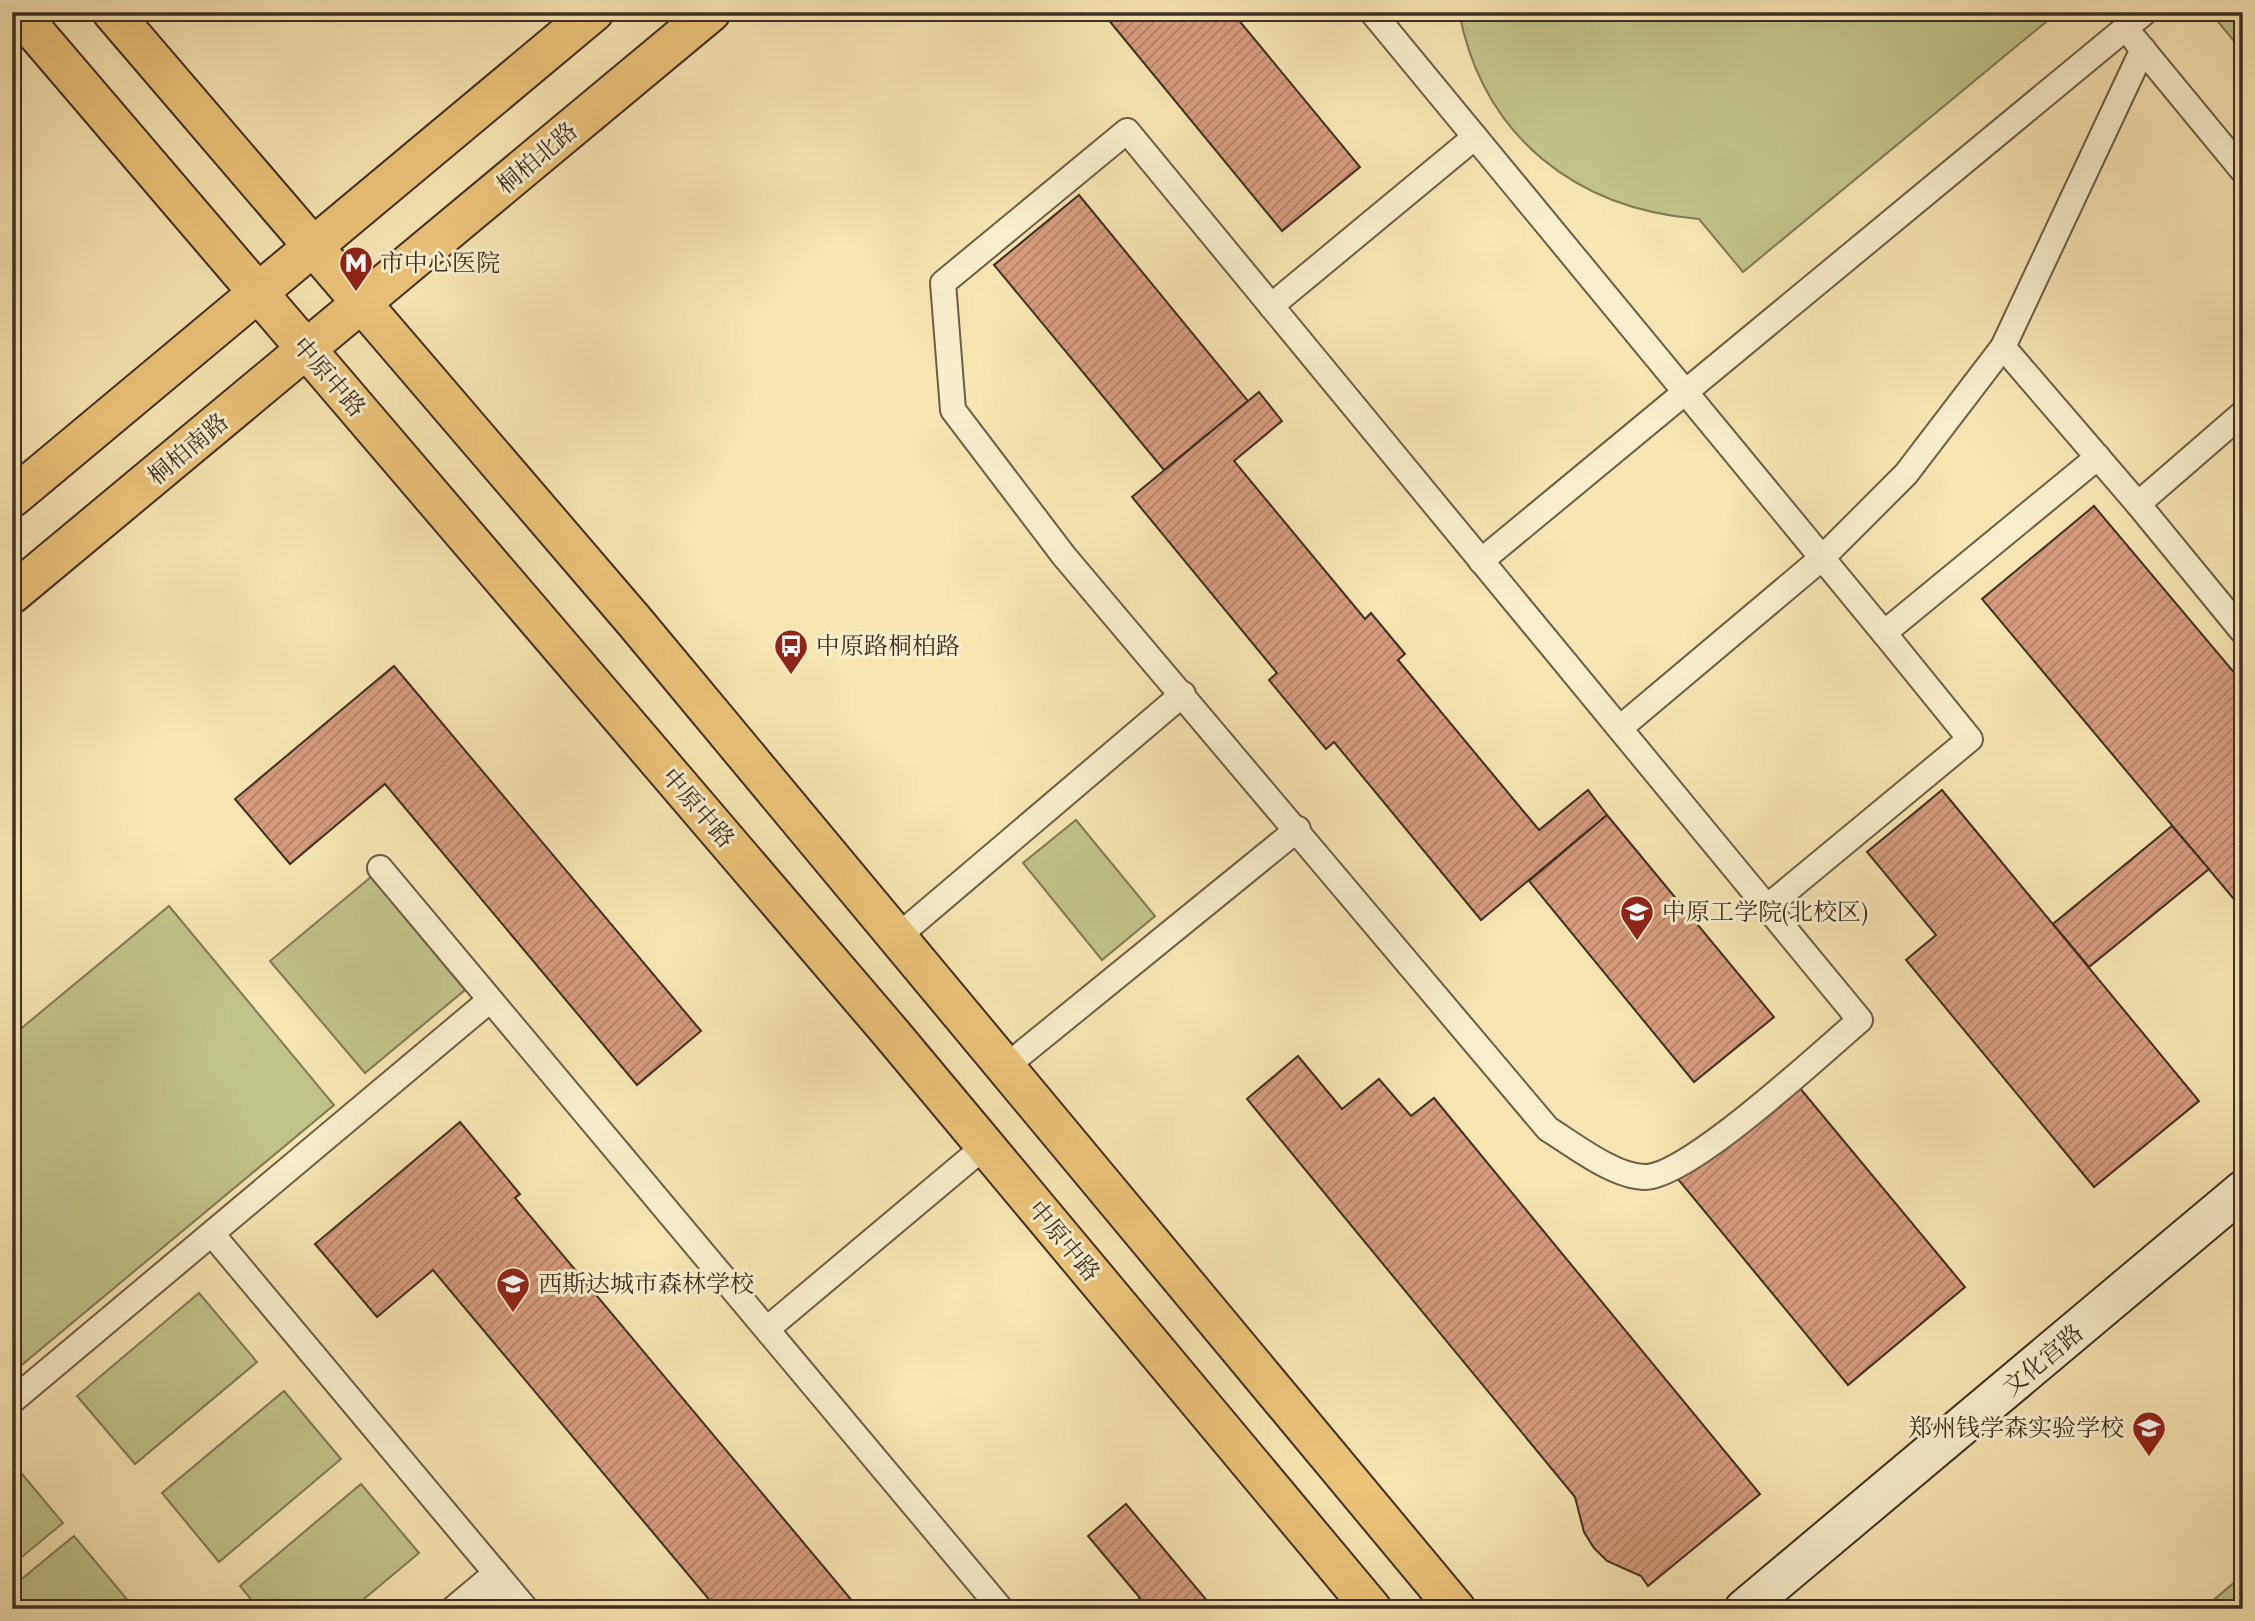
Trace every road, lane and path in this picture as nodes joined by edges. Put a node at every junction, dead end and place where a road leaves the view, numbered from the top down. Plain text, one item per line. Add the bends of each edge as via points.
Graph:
1 (18, 12) edge
2 (112, 12) edge
3 (594, 12) edge
4 (711, 12) edge
5 (1372, 12) edge
6 (2146, 12) edge
7 (2126, 28) junction
8 (2143, 49) junction
9 (1475, 137) junction
10 (2243, 171) edge
11 (314, 247) junction
12 (258, 294) junction
13 (363, 305) junction
14 (1271, 306) junction
15 (2003, 347) junction
16 (307, 351) junction
17 (1686, 392) junction
18 (2243, 413) edge
19 (2098, 457) junction
20 (12, 498) edge
21 (2138, 503) junction
22 (1822, 558) junction
23 (1481, 561) junction
24 (12, 594) edge
25 (2243, 632) edge
26 (1884, 633) junction
27 (1183, 694) junction
28 (1620, 728) junction
29 (1298, 830) junction
30 (380, 868) dead end
31 (1767, 907) junction
32 (896, 938) junction
33 (491, 1000) junction
34 (1004, 1068) junction
35 (985, 1146) junction
36 (2243, 1190) edge
37 (212, 1234) junction
38 (767, 1329) junction
39 (12, 1401) edge
40 (496, 1573) junction
41 (453, 1609) edge
42 (494, 1609) edge
43 (526, 1609) edge
44 (1001, 1609) edge
45 (1372, 1609) edge
46 (1456, 1609) edge
47 (1744, 1609) edge

1 - 12 main road, 中原中路
2 - 11 main road
3 - 11 main road
4 - 13 main road, 桐柏北路
5 - 9 lane
6 - 7 lane
7 - 8 lane
7 - 17 lane
8 - 10 lane
8 - 15 lane
9 - 14 lane
9 - 17 lane
11 - 12 main road
11 - 13 main road
12 - 16 main road, 中原中路
12 - 20 main road
13 - 16 main road, 桐柏南路
13 - 32 main road via 635,622
14 - 23 lane
14 - 27 lane via 1127,131 943,283 953,410 1064,556
15 - 19 lane
15 - 22 lane via 1906,474
16 - 24 main road, 桐柏南路
16 - 35 main road, 中原中路
17 - 22 lane
17 - 23 lane
18 - 21 lane
19 - 21 lane
19 - 26 lane
21 - 25 lane
22 - 26 lane
22 - 28 lane
23 - 28 lane
26 - 31 lane via 1970,739
27 - 29 lane
27 - 32 lane
28 - 31 lane
29 - 31 lane via 1548,1129 1605,1165 1644,1177 1702,1151 1860,1020
29 - 34 lane
30 - 33 lane
32 - 34 main road
33 - 37 lane
33 - 38 lane
34 - 46 main road
35 - 38 lane
35 - 45 main road, 中原中路
36 - 47 street, 文化宫路
37 - 39 lane
37 - 40 lane
38 - 44 lane
40 - 41 lane
40 - 42 lane
40 - 43 lane

